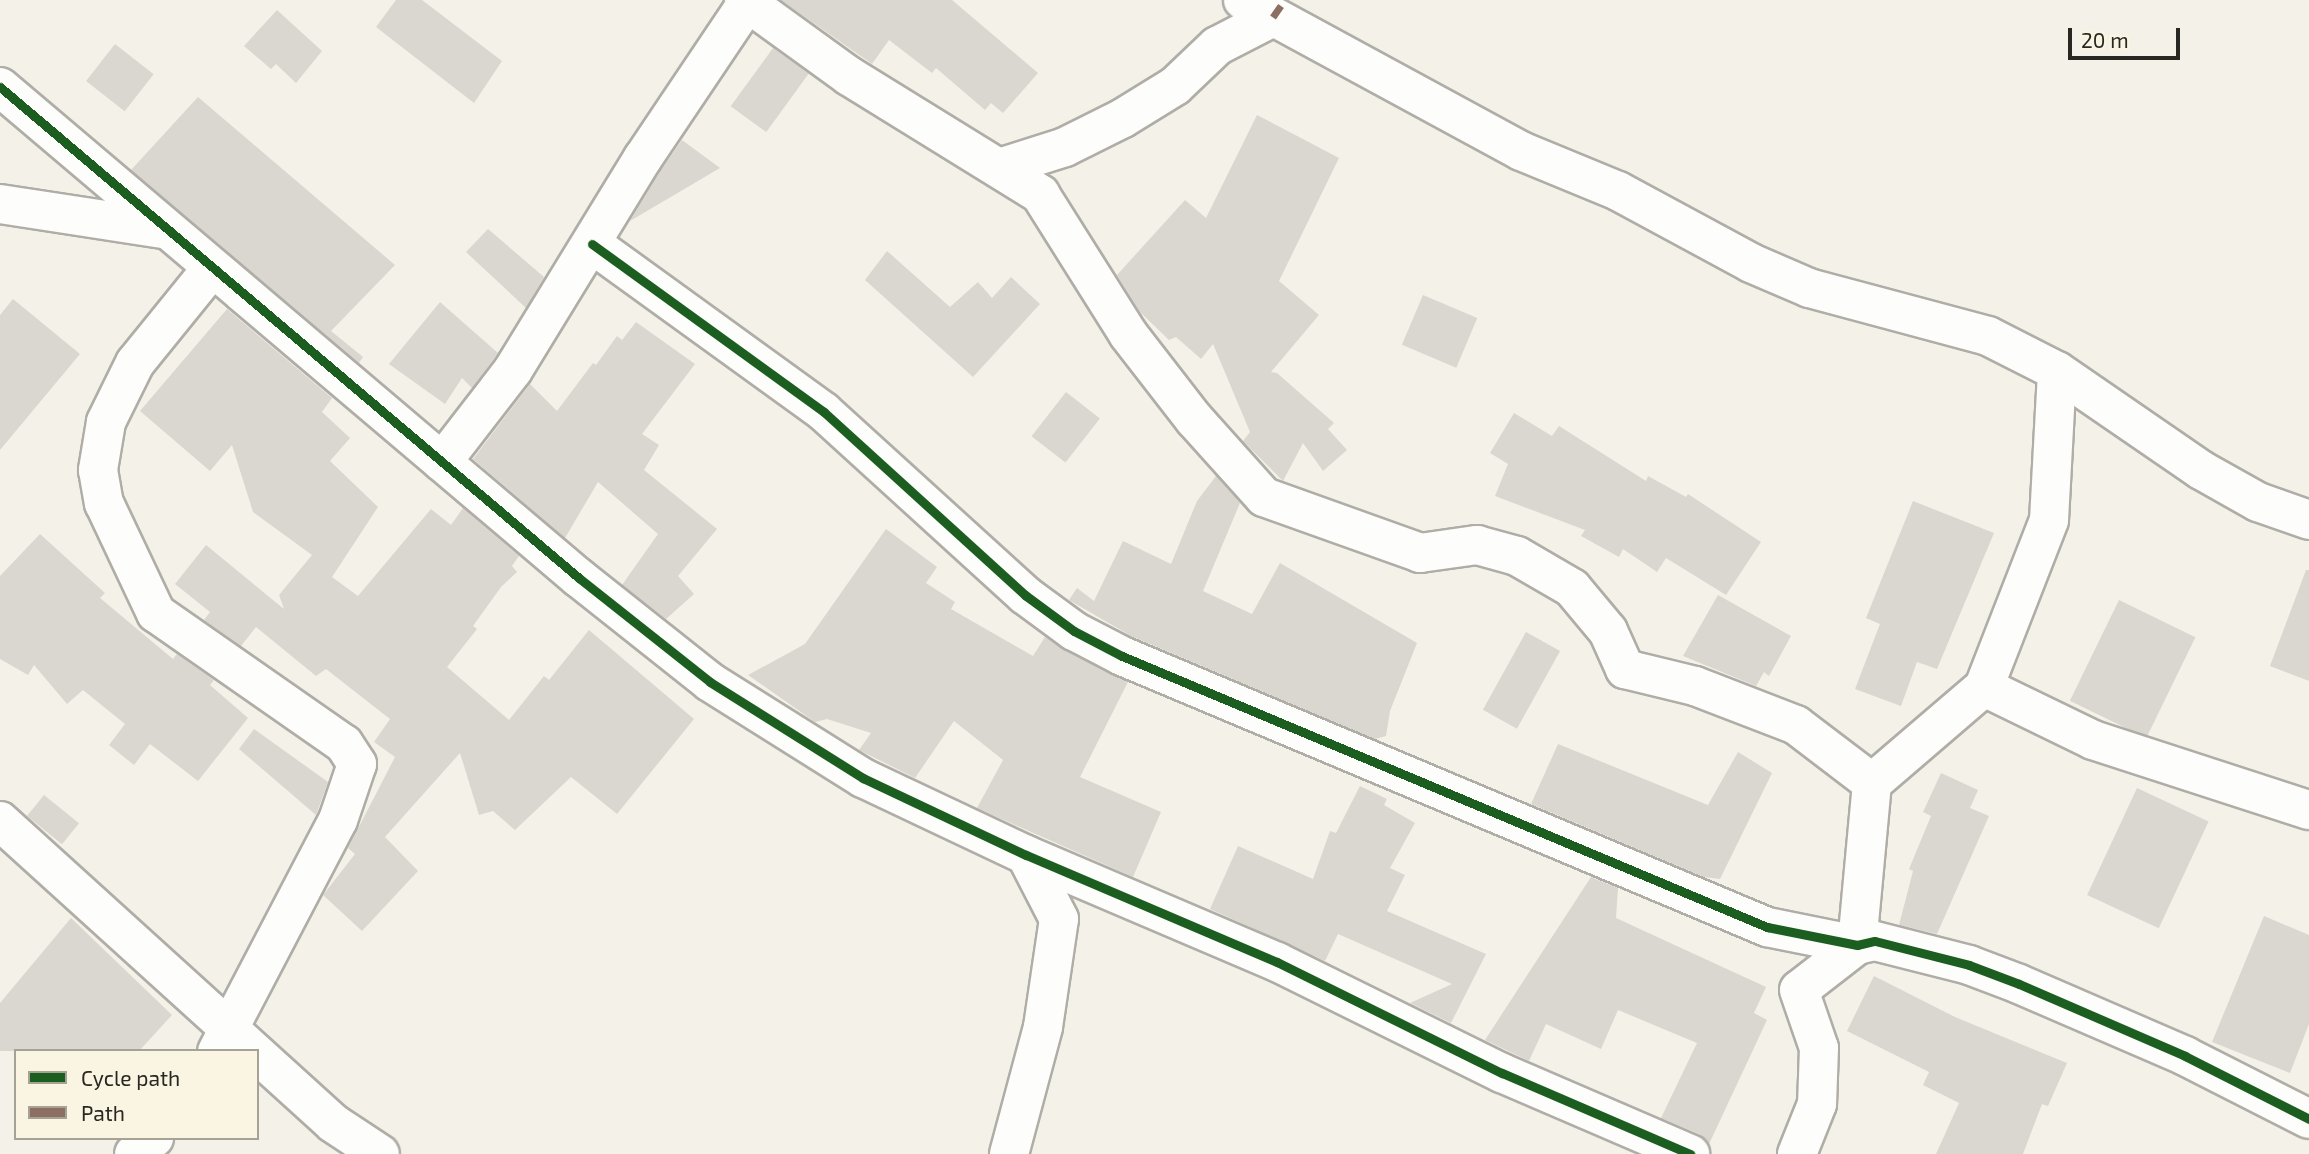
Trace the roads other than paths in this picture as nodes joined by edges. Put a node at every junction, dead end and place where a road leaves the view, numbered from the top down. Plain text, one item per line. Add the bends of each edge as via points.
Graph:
1 (745, 1) edge
2 (1258, 9) edge
3 (0, 87) edge
4 (1002, 167) junction
5 (0, 205) edge
6 (165, 229) junction
7 (592, 244) junction
8 (212, 268) junction
9 (2057, 371) junction
10 (442, 462) junction
11 (2309, 520) edge
12 (1984, 687) junction
13 (1872, 783) junction
14 (2309, 810) edge
15 (0, 821) edge
16 (1026, 855) junction
17 (1857, 945) junction
18 (224, 1038) edge
19 (238, 1049) edge
20 (259, 1065) edge
21 (2309, 1119) edge
22 (151, 1140) edge
23 (134, 1154) edge
24 (380, 1154) edge
25 (1009, 1154) edge
26 (1690, 1154) edge
27 (1797, 1154) edge

1 - 4 street via 849,76
1 - 7 street
2 - 4 street via 1175,86 1065,147
2 - 9 street via 1413,88 1521,151 1618,191 1751,263 1809,288 1987,336
3 - 6 street
4 - 13 street via 1040,194 1128,334 1194,419 1264,497 1420,553 1477,545 1517,555 1572,588 1608,631 1625,669 1695,686 1796,725
5 - 6 street
6 - 8 street
7 - 10 street via 513,370
7 - 17 street via 824,412 1025,595 1074,631 1122,656 1767,927
8 - 10 street
8 - 18 street via 135,363 106,422 98,470 104,503 156,613 344,744 357,764 338,820
9 - 11 street via 2201,470 2258,502
9 - 12 street via 2049,520
10 - 16 street via 710,682 863,778
12 - 13 street
12 - 14 street via 2093,740
13 - 17 street
15 - 18 street
16 - 25 street via 1059,919 1043,1027
16 - 26 street via 1277,962 1502,1073
17 - 21 street via 1875,941 2006,979 2185,1056
17 - 27 street via 1799,990 1819,1048 1817,1104
18 - 19 street
20 - 24 street
22 - 23 street

